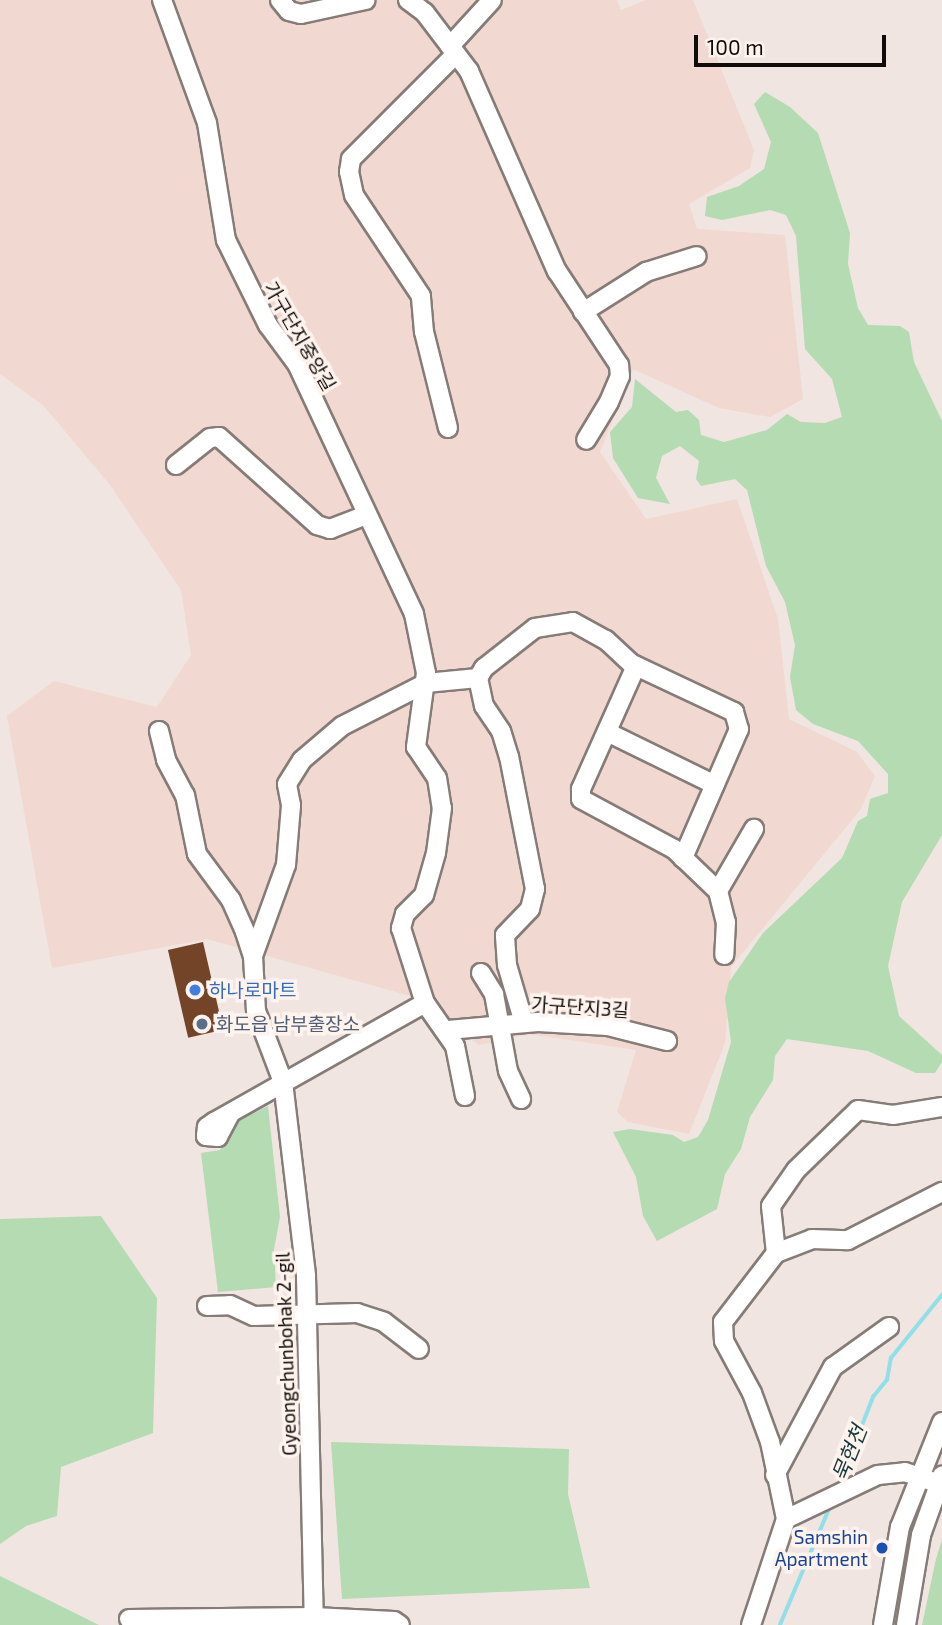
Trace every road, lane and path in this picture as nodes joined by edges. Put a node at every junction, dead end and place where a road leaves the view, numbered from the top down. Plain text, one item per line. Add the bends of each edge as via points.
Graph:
1 (162, 0) edge
2 (280, 0) edge
3 (366, 0) edge
4 (408, 0) edge
5 (492, 0) edge
6 (453, 50) junction
7 (697, 257) dead end
8 (583, 312) junction
9 (448, 428) dead end
10 (586, 440) dead end
11 (176, 465) dead end
12 (367, 514) junction
13 (636, 666) junction
14 (478, 678) junction
15 (426, 684) junction
16 (159, 731) dead end
17 (607, 732) junction
18 (715, 785) junction
19 (754, 829) dead end
20 (683, 858) junction
21 (718, 891) junction
22 (723, 955) dead end
23 (253, 957) junction
24 (481, 973) dead end
25 (425, 1003) junction
26 (524, 1023) junction
27 (502, 1027) junction
28 (448, 1030) junction
29 (667, 1041) dead end
30 (283, 1082) junction
31 (465, 1096) dead end
32 (521, 1099) dead end
33 (942, 1107) edge
34 (230, 1114) dead end
35 (942, 1192) edge
36 (776, 1254) junction
37 (206, 1306) dead end
38 (307, 1316) junction
39 (889, 1327) dead end
40 (419, 1349) dead end
41 (942, 1422) edge
42 (775, 1475) junction
43 (919, 1476) junction
44 (941, 1480) edge
45 (786, 1519) junction
46 (129, 1619) dead end
47 (314, 1621) edge
48 (400, 1625) edge
49 (751, 1625) edge
50 (883, 1625) edge
51 (906, 1625) edge

1 - 12 street, 가구단지중앙길 via 207,124 226,240 268,325 297,364
2 - 3 street via 301,14
4 - 6 street via 425,13
5 - 6 street
6 - 8 street via 469,71 557,271
6 - 9 street via 351,159 349,172 354,195 421,296 424,332
7 - 8 street via 646,272
8 - 10 street via 619,365 620,376
11 - 12 street via 210,438 219,437 317,525 330,529
12 - 15 street, 가구단지중앙길 via 414,614
13 - 14 street via 606,640 573,622 553,622 510,646
13 - 17 street
13 - 18 street via 734,712 739,720
14 - 15 street
14 - 26 street via 484,706 501,731 509,757 535,889 530,909 505,935 507,965
15 - 23 street via 342,726 302,760 287,784 291,805 286,865
15 - 25 street, 가구단지중앙길 via 416,747 437,778 442,808 424,895 405,914 401,928
16 - 23 street via 166,760 185,795 198,854 232,900
17 - 18 street
17 - 20 street via 581,789 582,799 587,806 656,838
18 - 20 street
19 - 21 street
20 - 21 street
21 - 22 street via 726,922
23 - 30 street, Gyeongchunbohak 2-gil via 256,1011
24 - 27 street via 494,993
25 - 28 street
25 - 30 street
26 - 27 street, 가구단지3길
26 - 29 street, 가구단지3길 via 608,1026
27 - 28 street, 가구단지3길
27 - 32 street via 508,1071
28 - 31 street
30 - 34 street
30 - 38 street, Gyeongchunbohak 2-gil
33 - 36 street via 893,1115 858,1110 796,1170 771,1206
35 - 36 street via 848,1240 812,1239
36 - 42 street via 723,1322 723,1341 752,1393 770,1442
37 - 38 street via 230,1305 254,1316
38 - 40 street via 357,1313 384,1322
38 - 47 street, Gyeongchunbohak 2-gil
39 - 42 street via 833,1367
41 - 43 street
42 - 45 street
43 - 44 street
43 - 45 street via 878,1475
43 - 50 street via 901,1527
44 - 51 street via 921,1535
45 - 49 street
46 - 47 street
47 - 48 street via 394,1621

